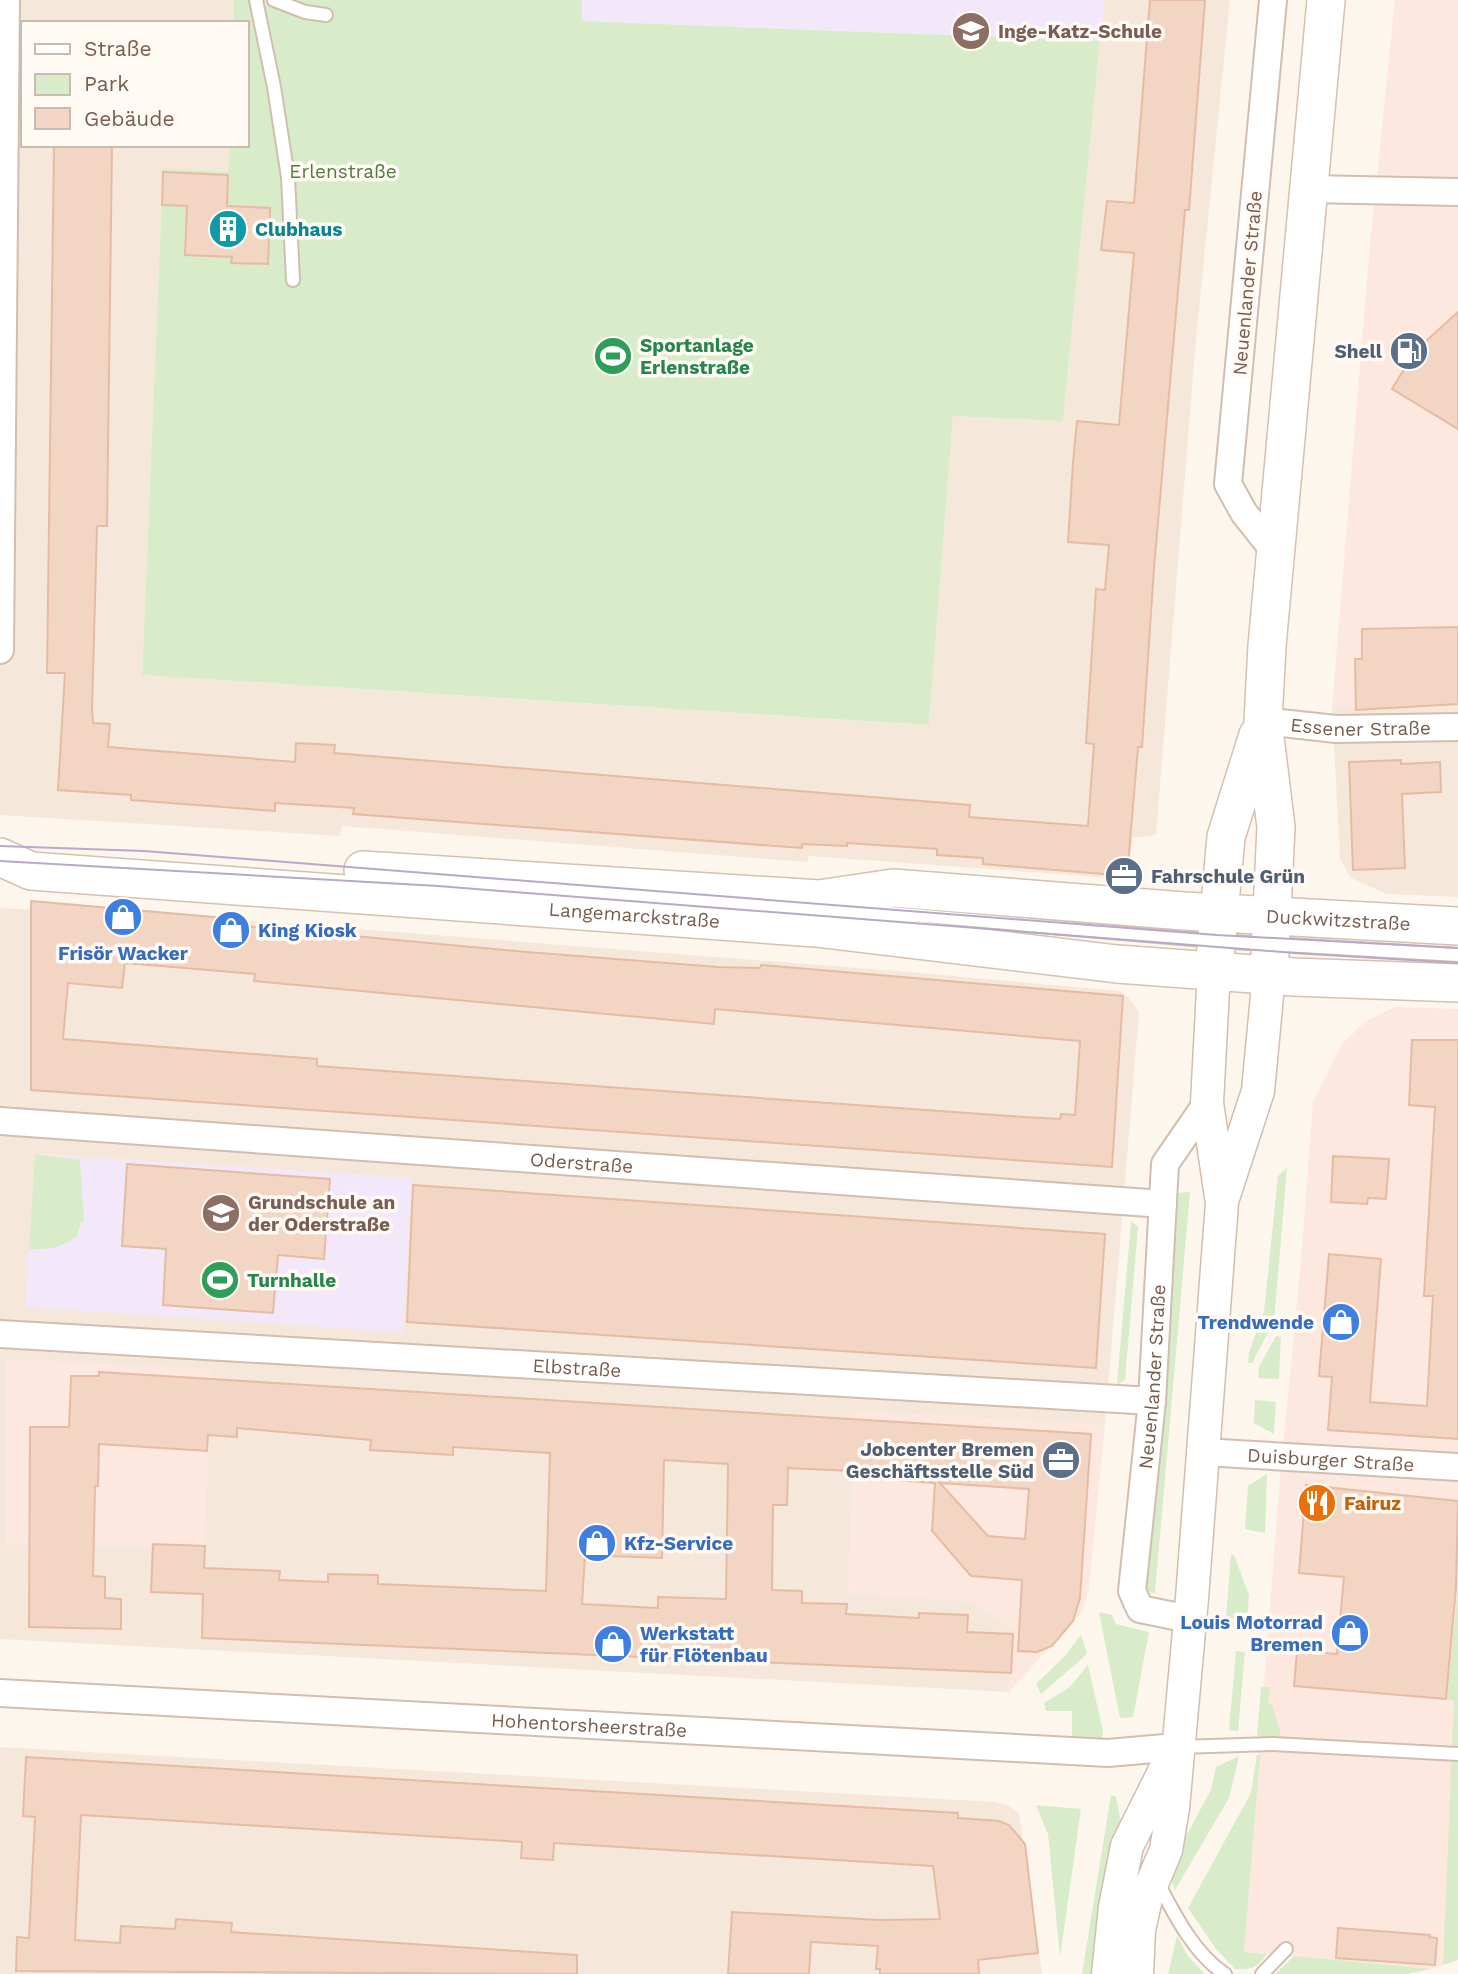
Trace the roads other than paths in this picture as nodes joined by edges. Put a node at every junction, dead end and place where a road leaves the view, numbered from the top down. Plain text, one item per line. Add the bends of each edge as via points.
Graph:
1 (6, 0) edge
2 (256, 0) edge
3 (274, 0) edge
4 (1273, 0) edge
5 (1326, 0) edge
6 (326, 15) dead end
7 (1308, 189) junction
8 (1458, 192) edge
9 (2, 273) edge
10 (293, 280) dead end
11 (1, 547) edge
12 (1275, 552) junction
13 (0, 650) edge
14 (1263, 721) junction
15 (1458, 727) edge
16 (0, 857) edge
17 (827, 913) junction
18 (1458, 926) edge
19 (1216, 941) junction
20 (1271, 945) junction
21 (1458, 955) edge
22 (1458, 983) edge
23 (1208, 1103) junction
24 (0, 1121) edge
25 (1222, 1203) junction
26 (1163, 1204) junction
27 (0, 1334) edge
28 (1152, 1401) junction
29 (1203, 1452) junction
30 (1458, 1467) edge
31 (1189, 1619) junction
32 (0, 1693) edge
33 (1176, 1747) junction
34 (1458, 1755) edge
35 (1155, 1877) junction
36 (1286, 1949) dead end
37 (1108, 1974) edge
38 (1137, 1974) edge
39 (1225, 1974) edge
40 (1262, 1974) edge

1 - 9 street
2 - 10 lane via 288,177
3 - 6 lane
4 - 12 street, Neuenlander Straße via 1228,484
5 - 7 main road
7 - 8 street
7 - 12 main road
9 - 11 street
11 - 13 street
12 - 14 main road
14 - 15 street, Essener Straße via 1336,729
14 - 19 main road via 1226,837
14 - 20 main road via 1276,827
16 - 17 main road, Langemarckstraße via 33,849
17 - 19 main road, Langemarckstraße via 1117,964
17 - 19 main road, Langemarckstraße via 893,888
18 - 20 main road, Duckwitzstraße
19 - 20 main road, Duckwitzstraße
19 - 20 main road, Langemarckstraße
19 - 23 street
20 - 21 lane
20 - 22 main road, Duckwitzstraße
20 - 25 street via 1258,1091
23 - 25 street
23 - 26 street, Neuenlander Straße via 1165,1164
24 - 26 street, Oderstraße
25 - 29 street
26 - 28 street, Neuenlander Straße
27 - 28 street, Elbstraße
28 - 31 street, Neuenlander Straße via 1132,1591 1140,1609
29 - 30 street, Duisburger Straße
29 - 31 street
31 - 33 street
32 - 33 street, Hohentorsheerstraße via 1108,1753
33 - 34 lane via 1273,1744
33 - 35 street via 1168,1840
33 - 37 street via 1127,1846
35 - 38 street via 1139,1930
35 - 39 lane via 1174,1914 1213,1966
36 - 40 lane

